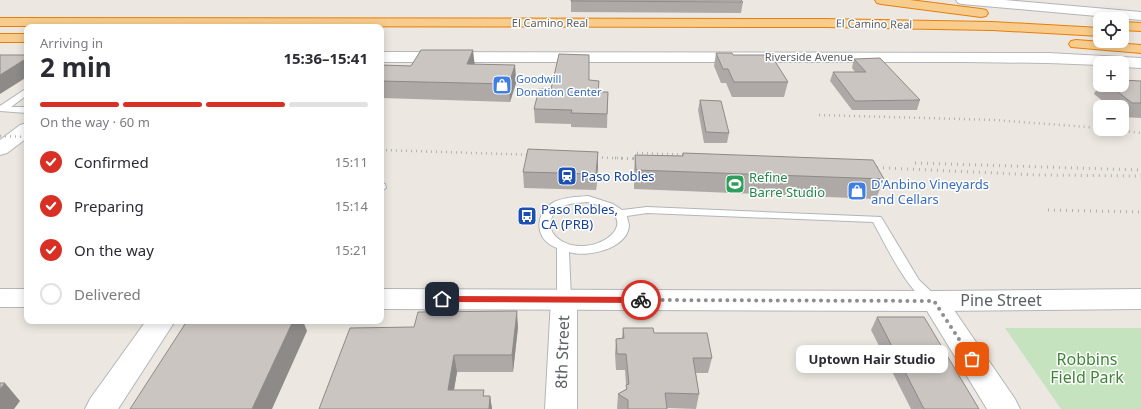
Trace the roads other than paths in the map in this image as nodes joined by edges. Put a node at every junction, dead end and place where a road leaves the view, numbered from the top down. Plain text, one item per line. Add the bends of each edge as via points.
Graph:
1 (881, 0) edge
2 (962, 0) edge
3 (1141, 16) edge
4 (0, 22) edge
5 (1093, 23) edge
6 (1129, 26) edge
7 (1141, 27) edge
8 (1093, 32) edge
9 (1129, 34) edge
10 (1141, 35) edge
11 (778, 37) dead end
12 (0, 38) edge
13 (24, 38) edge
14 (977, 39) dead end
15 (1016, 41) dead end
16 (1141, 49) edge
17 (384, 57) edge
18 (1141, 63) edge
19 (24, 94) edge
20 (1, 108) edge
21 (24, 110) edge
22 (24, 131) edge
23 (0, 149) edge
24 (620, 214) junction
25 (563, 246) junction
26 (0, 298) edge
27 (24, 298) edge
28 (384, 299) edge
29 (1141, 299) edge
30 (564, 300) junction
31 (934, 301) junction
32 (159, 324) edge
33 (101, 409) edge
34 (561, 409) edge
35 (1004, 409) edge

1 - 5 highway
2 - 3 street
4 - 8 highway, El Camino Real via 824,23 992,26
6 - 7 highway
9 - 10 highway
11 - 14 highway, El Camino Real
12 - 13 highway
15 - 16 highway
17 - 18 street, Riverside Avenue via 965,56
19 - 20 lane
20 - 21 lane
22 - 23 street
24 - 25 lane via 623,229 612,243 588,250
24 - 25 lane via 612,207 588,199 563,202 546,215 543,224 552,240
24 - 31 lane via 647,210 877,219 914,283
25 - 30 lane, 8th Street
26 - 27 street
28 - 30 street, Pine Street
29 - 31 street, Pine Street
30 - 31 street, Pine Street
30 - 34 street, 8th Street
31 - 35 street
32 - 33 street

